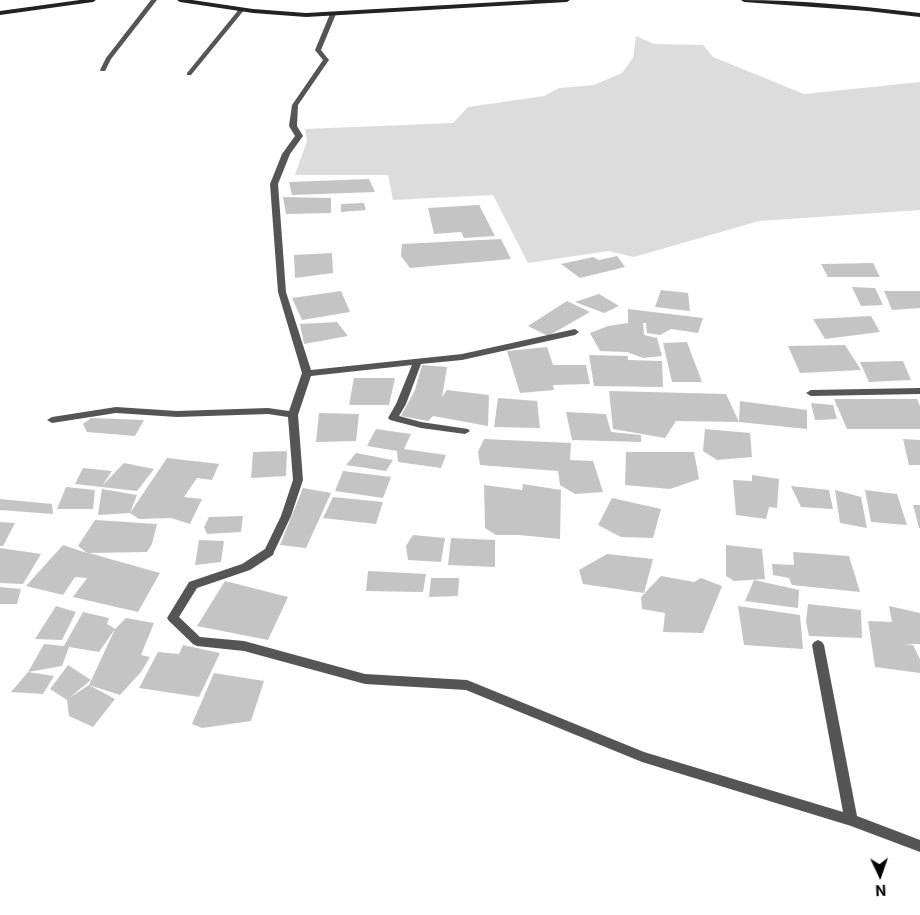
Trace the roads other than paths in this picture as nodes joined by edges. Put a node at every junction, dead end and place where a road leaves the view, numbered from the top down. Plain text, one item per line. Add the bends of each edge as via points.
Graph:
1 (93, 0) edge
2 (154, 0) edge
3 (180, 0) edge
4 (567, 0) edge
5 (744, 0) edge
6 (242, 10) junction
7 (0, 13) edge
8 (333, 14) junction
9 (920, 15) edge
10 (103, 70) dead end
11 (189, 74) dead end
12 (575, 332) dead end
13 (417, 363) junction
14 (307, 373) junction
15 (920, 391) edge
16 (811, 393) dead end
17 (292, 415) junction
18 (52, 420) dead end
19 (465, 431) dead end
20 (818, 645) dead end
21 (851, 820) junction
22 (920, 846) edge

1 - 7 street
2 - 10 street
3 - 6 street
4 - 8 street
5 - 9 street
6 - 8 street
6 - 11 street
8 - 14 street via 318,50 326,60 295,105 293,126 299,136 286,154 274,184 282,292
12 - 13 street via 462,357
13 - 14 street
13 - 19 street via 393,418
14 - 17 street
15 - 16 street
17 - 18 street via 268,411 178,414 116,410
17 - 21 street via 298,480 286,516 269,552 246,567 193,585 173,618 197,641 244,646 365,679 466,685 642,757
20 - 21 street
21 - 22 street

